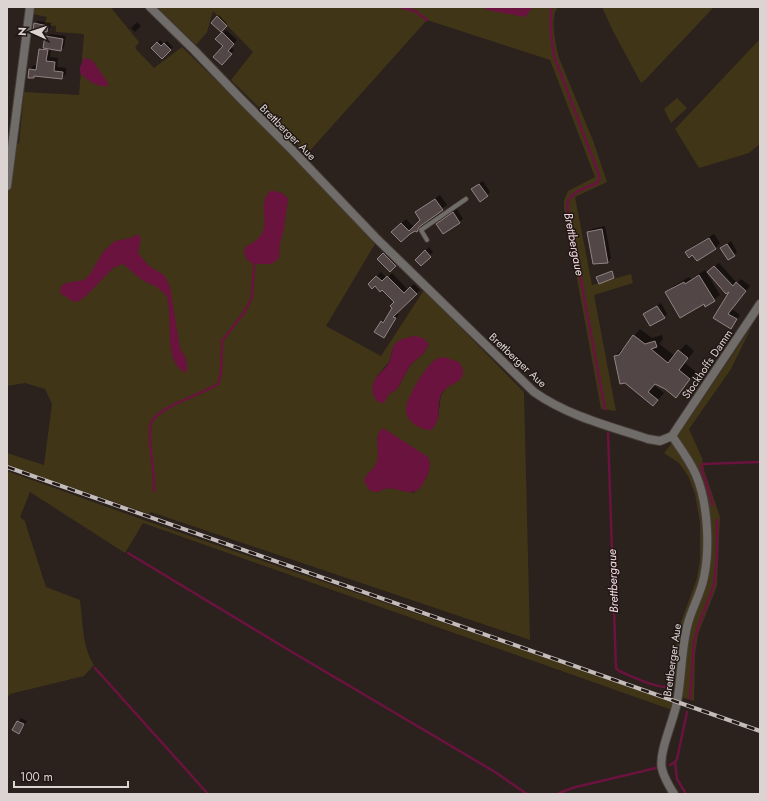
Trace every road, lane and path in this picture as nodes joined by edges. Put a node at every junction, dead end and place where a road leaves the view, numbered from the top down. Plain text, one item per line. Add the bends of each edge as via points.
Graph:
1 (30, 7) edge
2 (150, 7) edge
3 (7, 186) edge
4 (466, 199) dead end
5 (427, 240) dead end
6 (760, 304) edge
7 (672, 436) junction
8 (674, 794) edge

1 - 3 street
2 - 7 street, Brettberger Aue via 376,238 534,392 563,410 648,439 660,441
4 - 5 lane via 421,230
6 - 7 street, Stockhoffs Damm
7 - 8 street, Brettberger Aue via 687,456 697,476 705,512 707,538 704,578 688,623 677,702 661,758 667,782

